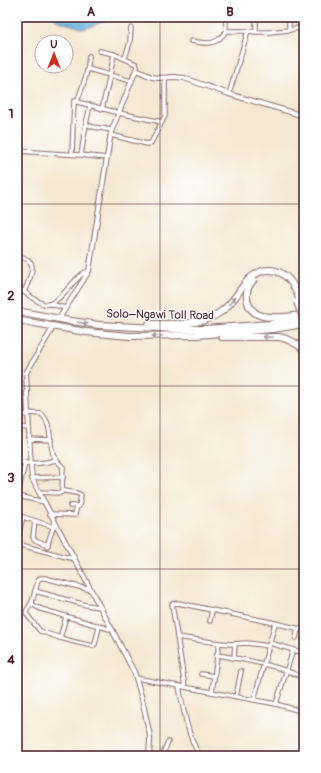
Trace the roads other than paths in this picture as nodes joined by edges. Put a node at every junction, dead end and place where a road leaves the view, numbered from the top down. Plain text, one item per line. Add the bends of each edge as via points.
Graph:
1 (226, 17) edge
2 (256, 17) edge
3 (289, 17) edge
4 (304, 27) edge
5 (130, 28) dead end
6 (289, 30) junction
7 (226, 31) junction
8 (248, 31) junction
9 (256, 32) junction
10 (191, 41) dead end
11 (100, 51) dead end
12 (114, 54) junction
13 (89, 56) dead end
14 (125, 58) junction
15 (88, 69) junction
16 (136, 70) junction
17 (110, 75) junction
18 (165, 78) junction
19 (131, 81) junction
20 (229, 94) junction
21 (77, 102) junction
22 (90, 106) junction
23 (102, 109) junction
24 (119, 113) junction
25 (304, 116) edge
26 (162, 122) junction
27 (86, 124) junction
28 (112, 130) junction
29 (111, 135) junction
30 (17, 151) edge
31 (72, 154) junction
32 (81, 155) junction
33 (107, 158) junction
34 (17, 254) edge
35 (89, 271) junction
36 (73, 284) junction
37 (79, 287) junction
38 (17, 288) edge
39 (24, 292) junction
40 (299, 302) junction
41 (50, 304) junction
42 (65, 308) junction
43 (17, 311) edge
44 (304, 311) edge
45 (304, 315) edge
46 (60, 316) dead end
47 (304, 319) edge
48 (17, 320) edge
49 (304, 324) edge
50 (116, 326) junction
51 (51, 331) dead end
52 (196, 335) junction
53 (304, 350) edge
54 (17, 414) edge
55 (28, 414) junction
56 (17, 427) edge
57 (28, 428) junction
58 (29, 439) junction
59 (51, 440) junction
60 (56, 460) junction
61 (17, 462) edge
62 (25, 463) junction
63 (31, 464) junction
64 (63, 477) junction
65 (32, 478) junction
66 (62, 490) junction
67 (39, 492) junction
68 (18, 495) edge
69 (44, 502) junction
70 (70, 506) dead end
71 (78, 506) junction
72 (50, 514) junction
73 (17, 515) edge
74 (23, 517) junction
75 (35, 521) junction
76 (54, 524) junction
77 (17, 537) edge
78 (17, 544) edge
79 (48, 545) junction
80 (46, 551) junction
81 (74, 559) junction
82 (91, 590) junction
83 (35, 591) junction
84 (32, 602) junction
85 (100, 608) junction
86 (212, 610) junction
87 (66, 617) junction
88 (210, 621) dead end
89 (275, 623) junction
90 (100, 626) junction
91 (298, 628) junction
92 (113, 630) junction
93 (304, 630) edge
94 (304, 636) edge
95 (177, 637) junction
96 (60, 638) junction
97 (296, 638) dead end
98 (304, 640) edge
99 (219, 643) junction
100 (235, 644) junction
101 (269, 644) junction
102 (293, 650) junction
103 (304, 653) edge
104 (217, 655) junction
105 (234, 658) junction
106 (264, 664) junction
107 (241, 671) dead end
108 (287, 671) junction
109 (201, 674) dead end
110 (214, 676) junction
111 (136, 678) junction
112 (304, 678) edge
113 (182, 687) junction
114 (212, 692) junction
115 (236, 697) junction
116 (254, 700) junction
117 (276, 704) junction
118 (304, 712) edge
119 (168, 742) dead end
120 (150, 756) edge
121 (162, 756) edge
122 (200, 756) edge

1 - 7 street
2 - 9 street
3 - 6 street
4 - 6 street
5 - 14 street via 130,42
6 - 9 street
7 - 8 street
7 - 10 street via 214,43
8 - 9 street
8 - 20 street
11 - 12 street
12 - 14 street
12 - 17 street
13 - 15 street
14 - 16 street via 136,64
15 - 17 street
15 - 21 street
16 - 18 street via 155,78
16 - 19 street
17 - 19 street
17 - 23 street
18 - 20 street via 176,77
18 - 26 street via 165,113
19 - 24 street
20 - 25 street
21 - 22 street
21 - 31 street via 74,101
22 - 23 street
22 - 27 street
23 - 24 street
24 - 26 street
24 - 28 street
26 - 29 street via 149,144
27 - 28 street
27 - 32 street
28 - 29 street
29 - 33 street
30 - 31 street
31 - 32 street
32 - 33 street
33 - 35 street
34 - 39 street via 32,267
35 - 36 street
35 - 37 street
36 - 37 street
36 - 41 street
37 - 42 street
38 - 39 street
39 - 41 street via 42,304
40 - 44 highway
40 - 45 highway via 282,277 274,274 257,276 248,289 250,306 264,317
40 - 47 highway, bridge
50 -> 40 highway via 188,323 208,319 231,303 250,278 268,270 280,272 289,279
41 - 42 street
42 - 46 street
43 -> 50 highway, Solo–Ngawi Toll Road
47 - 50 highway, Solo–Ngawi Toll Road via 205,329
52 -> 48 highway, Solo–Ngawi Toll Road via 109,335
49 - 52 highway, Solo–Ngawi Toll Road
51 - 55 street via 26,372
53 -> 52 highway via 294,342 280,337
54 - 55 street
55 - 57 street
55 - 59 street via 44,415
56 - 57 street
57 - 58 street
58 - 59 street
58 - 63 street
59 - 60 street
60 - 63 street
60 - 64 street via 63,467
61 - 62 street
62 - 63 street
62 - 68 street
63 - 65 street
64 - 65 street
64 - 66 street
65 - 67 street
66 - 67 street via 60,493
66 - 71 street via 80,494
67 - 69 street
68 - 69 street
69 - 72 street
70 - 71 street
71 - 72 street via 75,515
72 - 76 street
73 - 74 street
74 - 75 street
74 - 77 street
75 - 76 street
75 - 79 street via 33,539
76 - 79 street
76 - 81 street
78 - 80 street
79 - 80 street
80 - 81 street
81 - 82 street
82 - 83 street via 42,578 39,579
82 - 85 street
83 - 84 street
83 - 85 street
84 - 87 street via 37,607
84 - 96 street via 26,611 28,616 40,630
85 - 92 street
86 - 88 street
86 - 89 street
86 - 95 street via 172,604
87 - 90 street
87 - 96 street
89 - 91 street
89 - 101 street
90 - 92 street
90 - 96 street via 93,646
91 - 93 street
91 - 97 street
92 - 111 street
94 - 98 street
95 - 99 street
95 - 113 street
99 - 100 street
99 - 104 street
100 - 101 street
100 - 105 street
101 - 102 street
101 - 106 street
102 - 103 street
102 - 108 street
104 - 105 street
104 - 110 street
105 - 106 street
106 - 108 street
106 - 116 street
107 - 115 street
108 - 112 street
108 - 117 street
109 - 110 street
110 - 114 street
111 - 113 street
111 - 120 street via 150,736
113 - 114 street
113 - 122 street via 188,726
114 - 115 street
115 - 116 street
116 - 117 street
117 - 118 street
119 - 121 street

